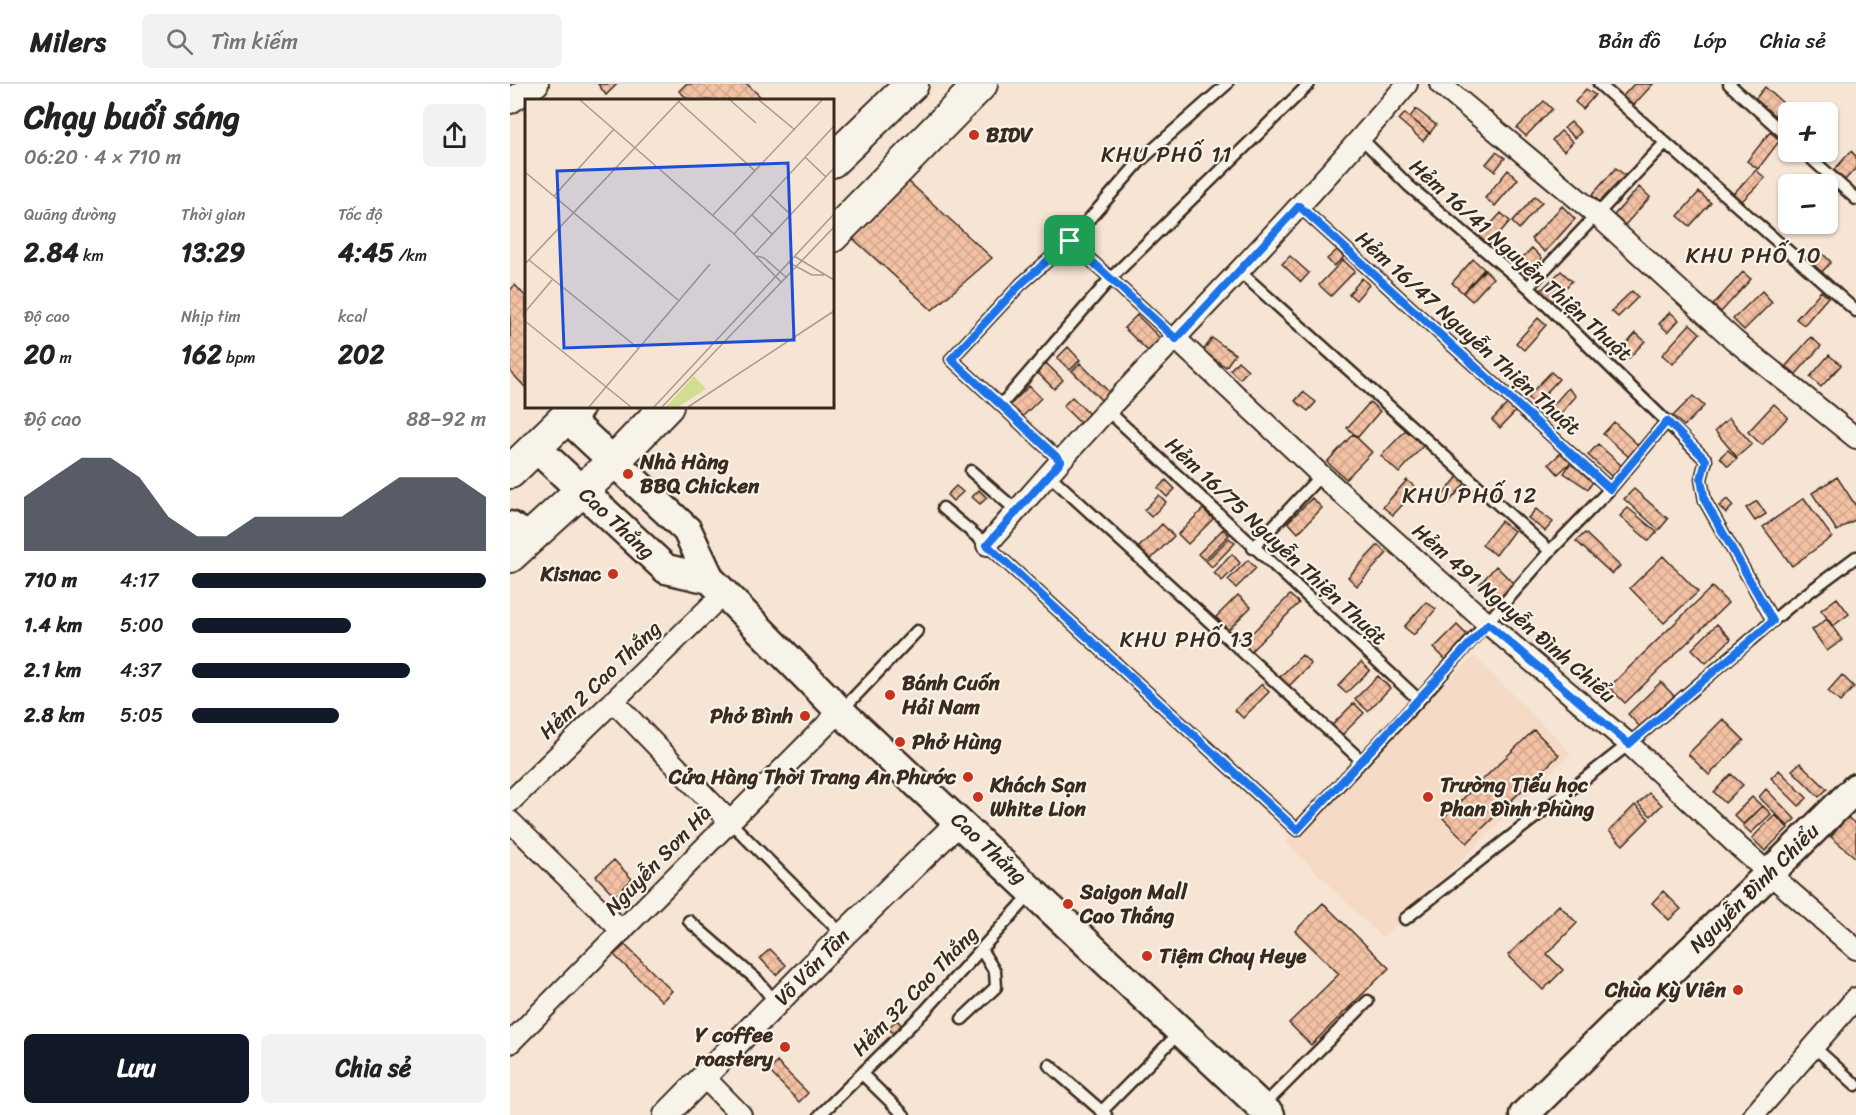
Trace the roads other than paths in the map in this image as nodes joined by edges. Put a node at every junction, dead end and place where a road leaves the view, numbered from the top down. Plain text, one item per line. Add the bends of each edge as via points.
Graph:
1 (536, 84) edge
2 (912, 84) edge
3 (981, 84) edge
4 (1227, 84) edge
5 (1310, 84) edge
6 (1407, 84) edge
7 (1440, 84) edge
8 (1599, 84) edge
9 (1729, 84) edge
10 (510, 101) edge
11 (1778, 128) edge
12 (1361, 138) junction
13 (1665, 143) junction
14 (834, 159) edge
15 (1815, 162) edge
16 (1856, 199) edge
17 (1299, 206) junction
18 (1597, 215) junction
19 (834, 234) edge
20 (1070, 241) junction
21 (1239, 271) junction
22 (1110, 279) junction
23 (1528, 287) junction
24 (1856, 311) edge
25 (1176, 339) junction
26 (1001, 405) junction
27 (665, 408) edge
28 (1107, 410) junction
29 (572, 412) edge
30 (1667, 421) junction
31 (1856, 438) edge
32 (535, 447) junction
33 (614, 461) junction
34 (1055, 468) junction
35 (971, 471) dead end
36 (510, 472) edge
37 (1321, 475) junction
38 (1610, 489) junction
39 (582, 490) junction
40 (942, 508) dead end
41 (1017, 511) junction
42 (517, 540) edge
43 (987, 545) junction
44 (1253, 548) junction
45 (1550, 551) junction
46 (1856, 557) edge
47 (717, 586) junction
48 (1773, 621) junction
49 (1488, 624) junction
50 (917, 630) dead end
51 (1419, 700) junction
52 (613, 701) junction
53 (840, 711) junction
54 (1629, 744) junction
55 (1362, 761) junction
56 (1856, 788) edge
57 (510, 802) edge
58 (510, 821) edge
59 (729, 821) junction
60 (960, 821) junction
61 (1769, 874) junction
62 (1034, 891) junction
63 (1405, 919) dead end
64 (689, 921) dead end
65 (622, 931) junction
66 (843, 935) junction
67 (1856, 949) edge
68 (982, 951) junction
69 (1856, 998) edge
70 (1368, 1001) dead end
71 (777, 1004) junction
72 (962, 1019) dead end
73 (1181, 1031) junction
74 (510, 1043) edge
75 (1812, 1045) junction
76 (1049, 1065) dead end
77 (861, 1074) junction
78 (705, 1078) junction
79 (1856, 1085) edge
80 (1266, 1111) edge
81 (1104, 1113) edge
82 (1756, 1114) edge
83 (666, 1115) edge
84 (741, 1115) edge
85 (820, 1115) edge
86 (904, 1115) edge
87 (1524, 1115) edge

1 - 10 street
2 - 14 main road
3 - 19 main road
4 - 20 lane via 1141,160
5 - 22 lane
6 - 12 street
7 - 18 street
8 - 13 lane
9 - 11 lane
12 - 17 street
12 - 23 lane, Hẻm 16/41 Nguyễn Thiện Thuật via 1409,186
13 - 18 lane
13 - 24 lane
15 - 16 lane
17 - 21 street
17 - 38 lane, Hẻm 16/47 Nguyễn Thiện Thuật
18 - 23 lane
18 - 31 street via 1734,340
20 - 22 lane
20 - 26 lane via 1021,284 951,359
21 - 25 street
21 - 45 lane
22 - 25 lane
22 - 26 lane
23 - 30 lane, Hẻm 16/41 Nguyễn Thiện Thuật
25 - 28 street
25 - 37 street, Hẻm 491 Nguyễn Ðình Chiểu
26 - 34 lane
27 - 33 main road
28 - 34 street
28 - 44 lane, Hẻm 16/75 Nguyễn Thiện Thuật
29 - 32 main road
29 - 33 main road, Cao Thắng
30 - 38 lane
30 - 48 lane, Hẻm 16/41 Nguyễn Thiện Thuật via 1706,460 1701,479 1705,501
32 - 36 main road
32 - 39 main road, Cao Thắng
33 - 39 main road
33 - 47 main road, Cao Thắng via 687,530
34 - 41 street
34 - 55 lane
35 - 41 lane
37 - 44 lane
37 - 49 street, Hẻm 491 Nguyễn Ðình Chiểu
38 - 45 lane
39 - 42 main road
39 - 47 main road, Cao Thắng via 666,569
40 - 43 lane
41 - 43 street
43 - 55 lane via 1297,830
44 - 51 lane, Hẻm 16/75 Nguyễn Thiện Thuật
45 - 49 lane
46 - 48 lane
47 - 52 street, Hẻm 2 Cao Thắng
47 - 53 main road, Cao Thắng
48 - 54 lane
49 - 51 lane
49 - 54 street, Hẻm 491 Nguyễn Ðình Chiểu
50 - 53 lane
51 - 55 lane
52 - 57 street, Hẻm 2 Cao Thắng
52 - 59 street
53 - 59 street, Nguyễn Sơn Hà
53 - 60 main road, Cao Thắng
54 - 61 street, Hẻm 491 Nguyễn Ðình Chiểu
54 - 63 lane
56 - 61 main road, Nguyễn Đình Chiểu
58 - 65 street
59 - 65 street, Nguyễn Sơn Hà
59 - 66 lane
60 - 62 main road, Cao Thắng
60 - 66 street, Võ Văn Tần
61 - 67 street, Hẻm 491 Nguyễn Ðình Chiểu
61 - 87 main road, Nguyễn Đình Chiểu
62 - 68 lane, Hẻm 32 Cao Thắng
62 - 73 main road, Cao Thắng
64 - 71 lane via 757,980
65 - 74 street, Nguyễn Sơn Hà
66 - 71 street, Võ Văn Tần
68 - 72 lane via 995,972 996,987
68 - 77 lane, Hẻm 32 Cao Thắng
69 - 75 street
70 - 80 lane
71 - 78 street, Võ Văn Tần
73 - 80 main road, Cao Thắng
73 - 81 lane
75 - 79 lane
75 - 82 street
76 - 81 lane
77 - 85 lane, Hẻm 32 Cao Thắng
77 - 86 lane
78 - 83 street, Võ Văn Tần
78 - 84 street

